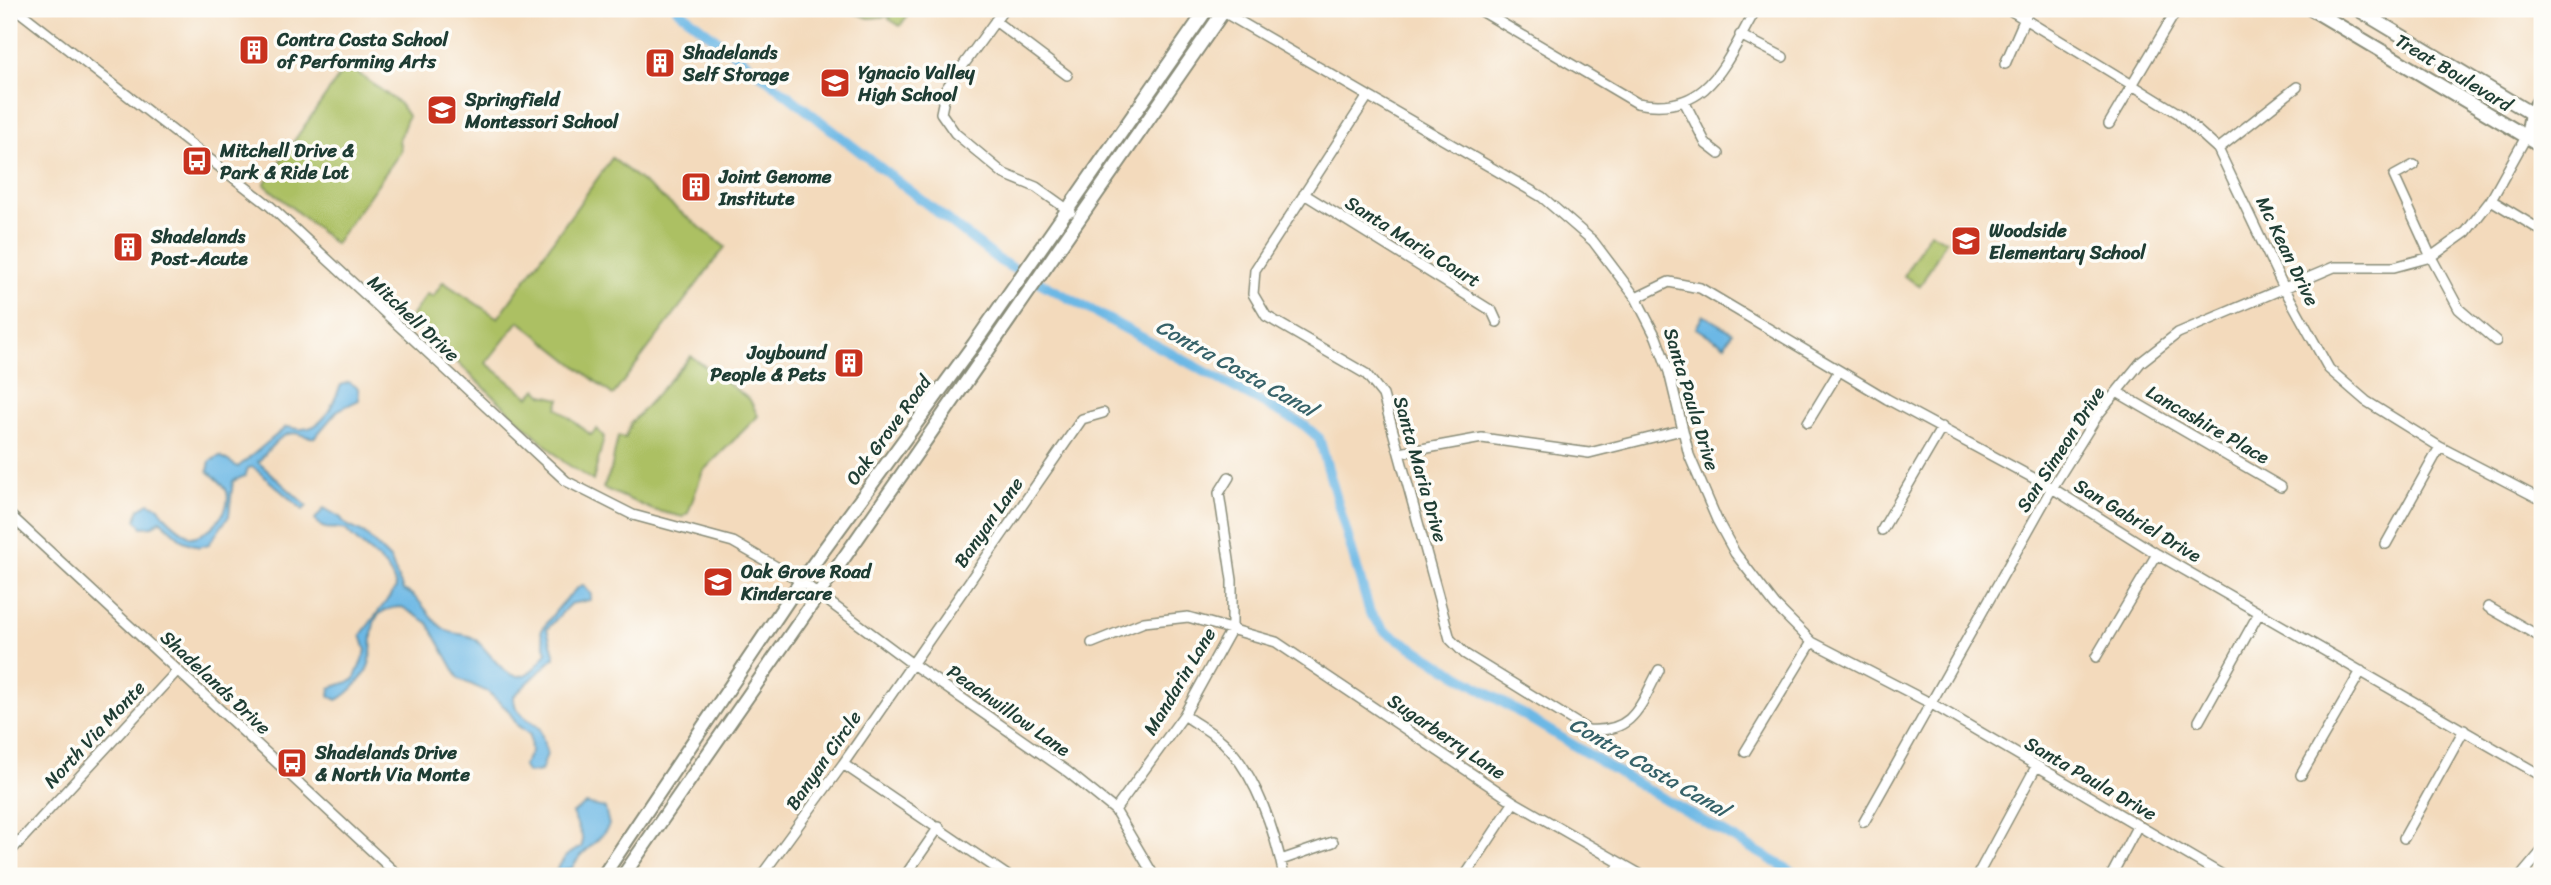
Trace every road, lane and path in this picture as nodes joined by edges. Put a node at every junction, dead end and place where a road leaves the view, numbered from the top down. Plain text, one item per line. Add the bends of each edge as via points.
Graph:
1 (16, 9) edge
2 (1004, 9) edge
3 (1208, 9) edge
4 (1478, 9) edge
5 (1756, 9) edge
6 (2008, 9) edge
7 (2029, 9) edge
8 (2311, 9) edge
9 (2357, 9) edge
10 (1222, 10) edge
11 (2173, 16) dead end
12 (2023, 18) junction
13 (995, 21) junction
14 (1740, 35) junction
15 (1783, 57) dead end
16 (2005, 64) dead end
17 (1068, 75) dead end
18 (2132, 86) junction
19 (2297, 88) dead end
20 (2542, 93) edge
21 (1368, 96) junction
22 (1685, 103) junction
23 (2530, 113) junction
24 (2542, 120) edge
25 (2109, 124) dead end
26 (2542, 126) edge
27 (2526, 137) junction
28 (2542, 146) edge
29 (2218, 149) junction
30 (1719, 154) dead end
31 (2414, 165) dead end
32 (1304, 194) junction
33 (2491, 200) junction
34 (1068, 210) junction
35 (1081, 219) junction
36 (2542, 231) edge
37 (2431, 257) junction
38 (2283, 286) junction
39 (1008, 295) junction
40 (1636, 298) junction
41 (1497, 323) dead end
42 (2496, 341) dead end
43 (989, 351) junction
44 (1839, 371) junction
45 (2117, 392) junction
46 (1103, 413) dead end
47 (1808, 422) dead end
48 (1941, 427) junction
49 (1682, 430) junction
50 (2440, 447) junction
51 (1400, 453) junction
52 (1229, 477) dead end
53 (2281, 487) dead end
54 (2052, 488) junction
55 (2542, 500) edge
56 (9, 514) edge
57 (1882, 530) dead end
58 (2386, 544) dead end
59 (2157, 554) junction
60 (801, 581) junction
61 (820, 595) junction
62 (2488, 607) dead end
63 (2259, 613) junction
64 (1231, 628) junction
65 (2542, 638) edge
66 (1812, 642) junction
67 (1092, 643) dead end
68 (2096, 657) dead end
69 (911, 663) junction
70 (1659, 670) dead end
71 (2361, 670) junction
72 (177, 671) junction
73 (1932, 704) junction
74 (1184, 715) junction
75 (2199, 721) dead end
76 (2464, 730) junction
77 (1745, 752) dead end
78 (844, 764) junction
79 (2036, 767) junction
80 (2301, 775) dead end
81 (2542, 776) edge
82 (1514, 802) junction
83 (1115, 810) junction
84 (1864, 822) dead end
85 (2138, 825) junction
86 (939, 827) junction
87 (2404, 838) dead end
88 (1333, 842) dead end
89 (2542, 851) edge
90 (9, 853) edge
91 (1281, 860) junction
92 (1621, 863) junction
93 (399, 876) edge
94 (603, 876) edge
95 (623, 876) edge
96 (761, 876) edge
97 (905, 876) edge
98 (1008, 876) edge
99 (1154, 876) edge
100 (1284, 876) edge
101 (1465, 876) edge
102 (1612, 876) edge
103 (1643, 876) edge
104 (1977, 876) edge
105 (2111, 876) edge
106 (2224, 876) edge
107 (2521, 876) edge

1 - 60 street, Mitchell Drive via 270,206 566,481 633,515 733,542
2 - 13 street
3 - 34 main road, Oak Grove Road
4 - 22 street via 1637,103 1660,107
5 - 14 street
6 - 12 street, Mc Kean Drive
7 - 12 street
8 - 27 main road, Treat Boulevard
9 - 23 main road, Treat Boulevard
10 - 21 street, Santa Paula Drive
10 - 35 main road, Oak Grove Road
11 - 18 street
12 - 16 street
12 - 18 street, Mc Kean Drive
13 - 17 street
13 - 34 street via 946,89 941,100 945,123 1003,174 1035,187
14 - 15 street
14 - 22 street via 1710,85
18 - 25 street
18 - 29 street, Mc Kean Drive via 2178,113
19 - 29 street
20 - 23 street, San Simeon Drive
21 - 32 street, Santa Maria Drive
21 - 40 street, Santa Paula Drive via 1542,197 1593,241
22 - 30 street via 1706,144
23 - 24 main road, Treat Boulevard
23 - 27 street, San Simeon Drive
26 - 27 street, San Simeon Drive
27 - 28 main road, Treat Boulevard
27 - 33 street, San Simeon Drive
29 - 38 street, Mc Kean Drive
31 - 37 street via 2394,176
32 - 41 street, Santa Maria Court via 1492,311
32 - 51 street, Santa Maria Drive via 1255,270 1253,294 1266,316 1366,374 1383,395
33 - 36 street
33 - 37 street, San Simeon Drive via 2466,233
34 - 35 street
34 - 39 main road, Oak Grove Road
35 - 43 main road, Oak Grove Road
37 - 38 street, San Simeon Drive via 2394,267 2334,267
37 - 42 street via 2459,309
38 - 45 street, San Simeon Drive via 2178,333 2141,362
38 - 50 street, Mc Kean Drive via 2329,369 2366,401
39 - 43 main road via 1010,302 987,336
39 - 60 main road, Oak Grove Road
40 - 44 street, San Gabriel Drive via 1669,282 1700,288
40 - 49 street, Santa Paula Drive via 1662,352
43 - 61 main road, Oak Grove Road
44 - 47 street
44 - 48 street, San Gabriel Drive
45 - 53 street, Lancashire Place
45 - 54 street, San Simeon Drive
46 - 69 street, Banyan Lane via 1082,419
48 - 54 street, San Gabriel Drive
48 - 57 street
49 - 51 street via 1589,453 1482,438
49 - 66 street, Santa Paula Drive via 1701,487 1735,553 1775,605
50 - 55 street, Mc Kean Drive
50 - 58 street
51 - 70 street, Santa Maria Drive via 1450,639 1465,654 1588,730 1626,725
52 - 64 street, Mandarin Lane via 1219,493 1232,580
54 - 59 street, San Gabriel Drive
54 - 73 street, San Simeon Drive
56 - 72 street, Shadelands Drive
59 - 63 street, San Gabriel Drive
59 - 68 street
60 - 61 street, Mitchell Drive
60 - 94 main road, Oak Grove Road
61 - 69 street, Peachwillow Lane
61 - 95 main road, Oak Grove Road
62 - 65 street
63 - 71 street, San Gabriel Drive
63 - 75 street
64 - 67 street, Sugarberry Lane via 1188,617 1144,622
64 - 74 street, Mandarin Lane
64 - 82 street, Sugarberry Lane via 1276,642
66 - 73 street, Santa Paula Drive
66 - 77 street
69 - 78 street, Banyan Circle
69 - 83 street, Peachwillow Lane
71 - 76 street, San Gabriel Drive
71 - 80 street
72 - 90 street, North Via Monte
72 - 93 street, Shadelands Drive
73 - 79 street, Santa Paula Drive
73 - 84 street, San Simeon Drive
74 - 83 street, Mandarin Lane
74 - 91 street via 1223,742 1242,765
76 - 81 street, San Gabriel Drive
76 - 87 street
78 - 86 street
78 - 96 street, Banyan Circle
79 - 85 street, Santa Paula Drive
79 - 104 street
82 - 92 street, Sugarberry Lane
82 - 101 street
83 - 99 street, Peachwillow Lane
85 - 105 street
85 - 106 street, Santa Paula Drive
86 - 97 street
86 - 98 street
88 - 91 street
89 - 107 street
91 - 100 street
92 - 102 street
92 - 103 street, Sugarberry Lane

